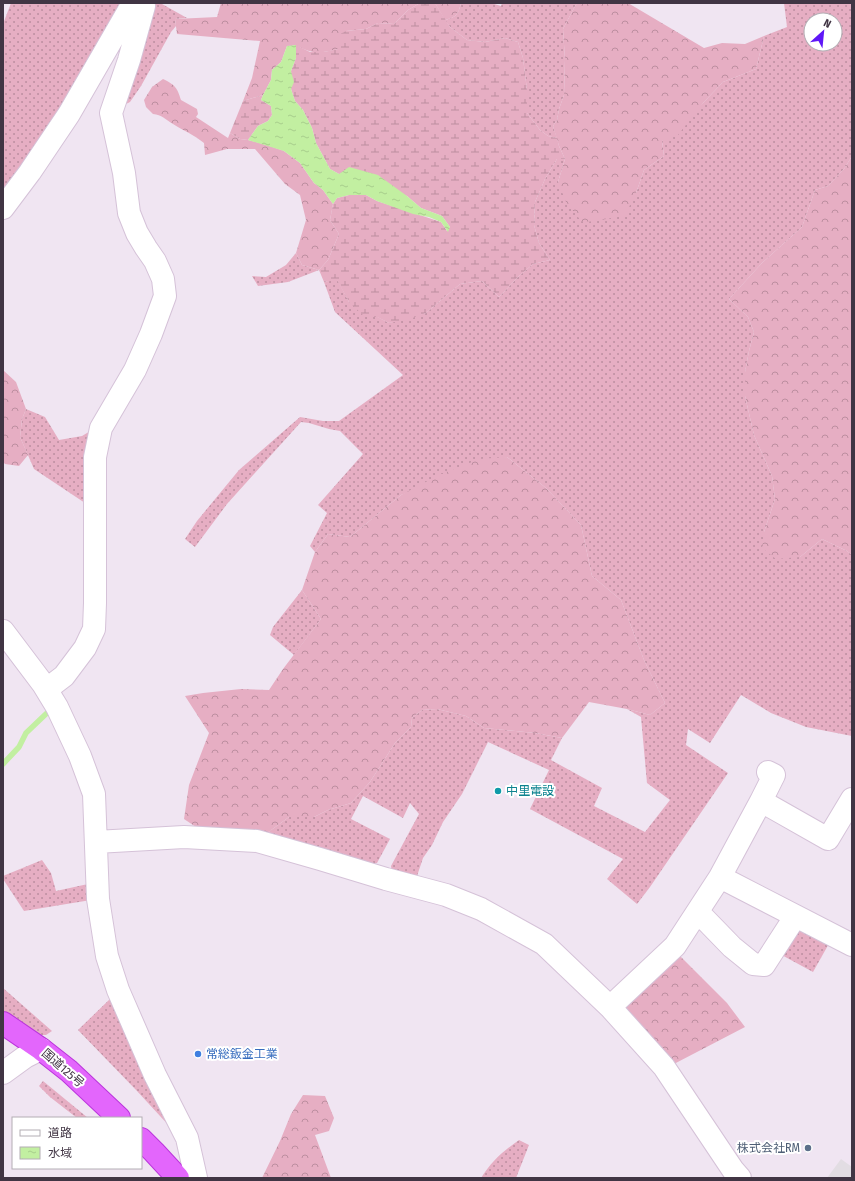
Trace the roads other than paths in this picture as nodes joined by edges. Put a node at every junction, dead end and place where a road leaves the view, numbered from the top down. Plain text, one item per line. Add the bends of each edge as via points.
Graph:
1 (133, 3) edge
2 (143, 3) edge
3 (3, 208) edge
4 (3, 631) edge
5 (47, 689) junction
6 (768, 772) dead end
7 (852, 799) edge
8 (761, 801) junction
9 (96, 842) junction
10 (720, 878) junction
11 (698, 912) junction
12 (795, 917) junction
13 (852, 945) edge
14 (610, 1007) junction
15 (3, 1023) edge
16 (41, 1049) junction
17 (3, 1073) edge
18 (118, 1117) edge
19 (142, 1140) edge
20 (178, 1178) edge
21 (196, 1178) edge
22 (740, 1178) edge

1 - 3 street via 69,114
2 - 5 street via 129,60 111,113 124,173 129,213 137,233 163,279 165,296 135,370 101,428 95,457 94,628 85,648 64,676
4 - 5 street
5 - 9 street via 80,756 94,794
6 - 8 street via 774,775
7 - 8 street via 828,839
8 - 10 street
9 - 14 street via 184,837 257,841 446,895 481,909 544,944
9 - 21 street via 98,899 107,956 118,990 155,1075 187,1138
10 - 11 street
10 - 12 street
11 - 12 street via 753,964 764,965
11 - 14 street via 675,946
12 - 13 street
14 - 22 street via 664,1067 732,1170
15 - 16 highway, 国道125号
16 - 17 street
16 - 18 highway, 国道125号 via 69,1071
19 - 20 highway

